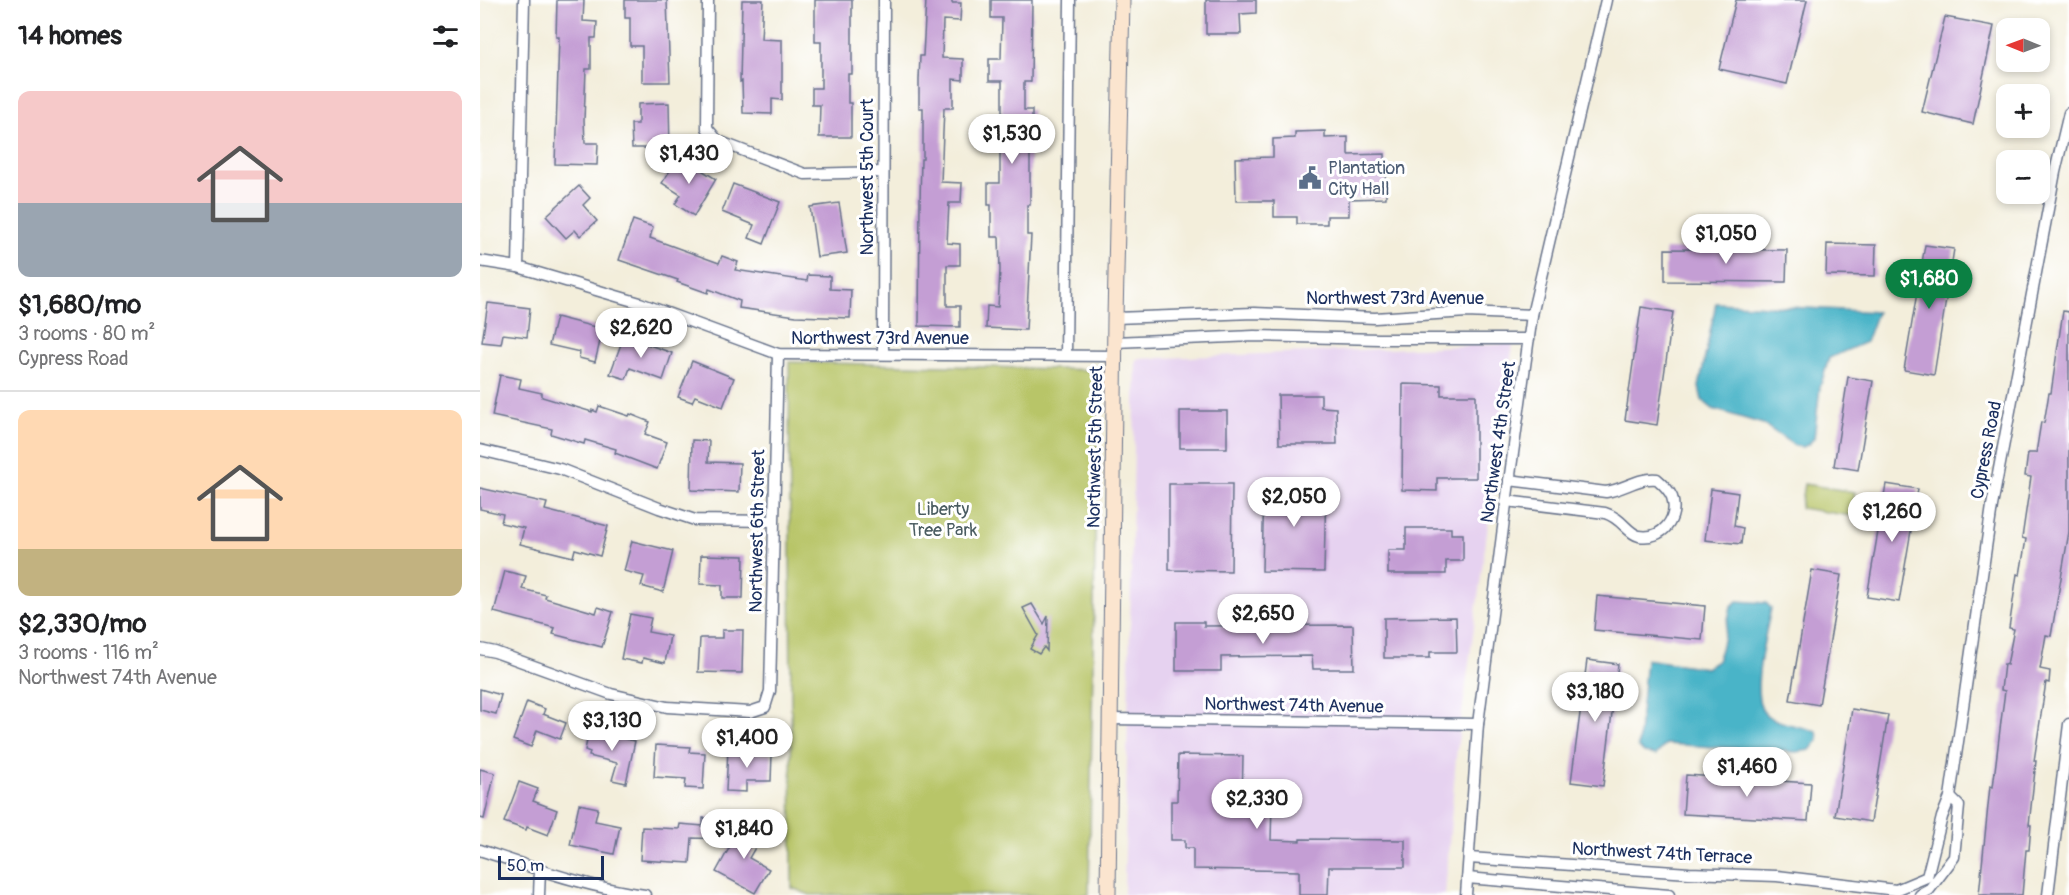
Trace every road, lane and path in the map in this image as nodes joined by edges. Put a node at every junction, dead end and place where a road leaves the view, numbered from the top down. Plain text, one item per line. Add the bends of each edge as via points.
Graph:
1 (524, 0) edge
2 (708, 0) edge
3 (884, 0) edge
4 (1070, 0) edge
5 (1122, 0) edge
6 (1606, 0) edge
7 (2069, 113) edge
8 (883, 172) junction
9 (480, 261) edge
10 (518, 267) junction
11 (1533, 315) junction
12 (1114, 318) junction
13 (1529, 339) junction
14 (1115, 349) junction
15 (778, 354) junction
16 (883, 354) junction
17 (1066, 355) junction
18 (480, 450) edge
19 (1509, 480) junction
20 (1506, 501) junction
21 (773, 521) junction
22 (480, 649) edge
23 (1110, 719) junction
24 (1478, 724) junction
25 (2069, 724) edge
26 (1950, 797) junction
27 (2063, 812) edge
28 (480, 850) edge
29 (1469, 858) junction
30 (540, 870) junction
31 (1467, 879) junction
32 (1852, 890) edge
33 (539, 895) edge
34 (645, 895) edge
35 (1108, 895) edge
36 (1466, 895) edge
37 (1669, 895) edge
38 (1920, 895) edge
39 (2048, 895) edge

1 - 10 street
2 - 8 street via 707,128 718,141 805,174
3 - 8 street, Northwest 5th Court
4 - 17 street
5 - 12 street, Northwest 5th Street
6 - 11 street, Northwest 4th Street
7 - 26 street, Cypress Road via 1992,506
8 - 16 street, Northwest 5th Court
9 - 10 street, Northwest 73rd Avenue
10 - 15 street, Northwest 73rd Avenue via 640,303
11 - 12 street, Northwest 73rd Avenue via 1467,312 1376,318 1254,313
11 - 13 street, Northwest 4th Street
12 - 14 street, Northwest 5th Street
13 - 14 street, Northwest 73rd Avenue via 1254,336
13 - 19 street, Northwest 4th Street
14 - 17 street, Northwest 73rd Avenue
14 - 23 street, Northwest 5th Street
15 - 16 street, Northwest 73rd Avenue
15 - 21 street, Northwest 6th Street
16 - 17 street, Northwest 73rd Avenue
18 - 21 street via 560,469 695,520
19 - 20 street, Northwest 4th Street
19 - 20 street via 1606,492 1646,478 1657,479 1671,496 1673,513 1664,530 1644,536 1635,535 1615,516 1605,513
20 - 24 street, Northwest 4th Street
21 - 22 street, Northwest 6th Street via 770,691 765,707 750,712 667,707 611,694
23 - 24 street, Northwest 74th Avenue
23 - 35 street, Northwest 5th Street
24 - 29 street, Northwest 4th Street
25 - 27 street
26 - 32 street, Cypress Road via 1927,877 1896,890
26 - 38 street, Cypress Road via 1959,806 1954,857 1929,890
27 - 39 street
28 - 30 street
29 - 31 street, Northwest 4th Street
29 - 32 street, Northwest 74th Terrace via 1776,876
30 - 33 street
30 - 34 street
31 - 36 street, Northwest 4th Street
31 - 37 street

